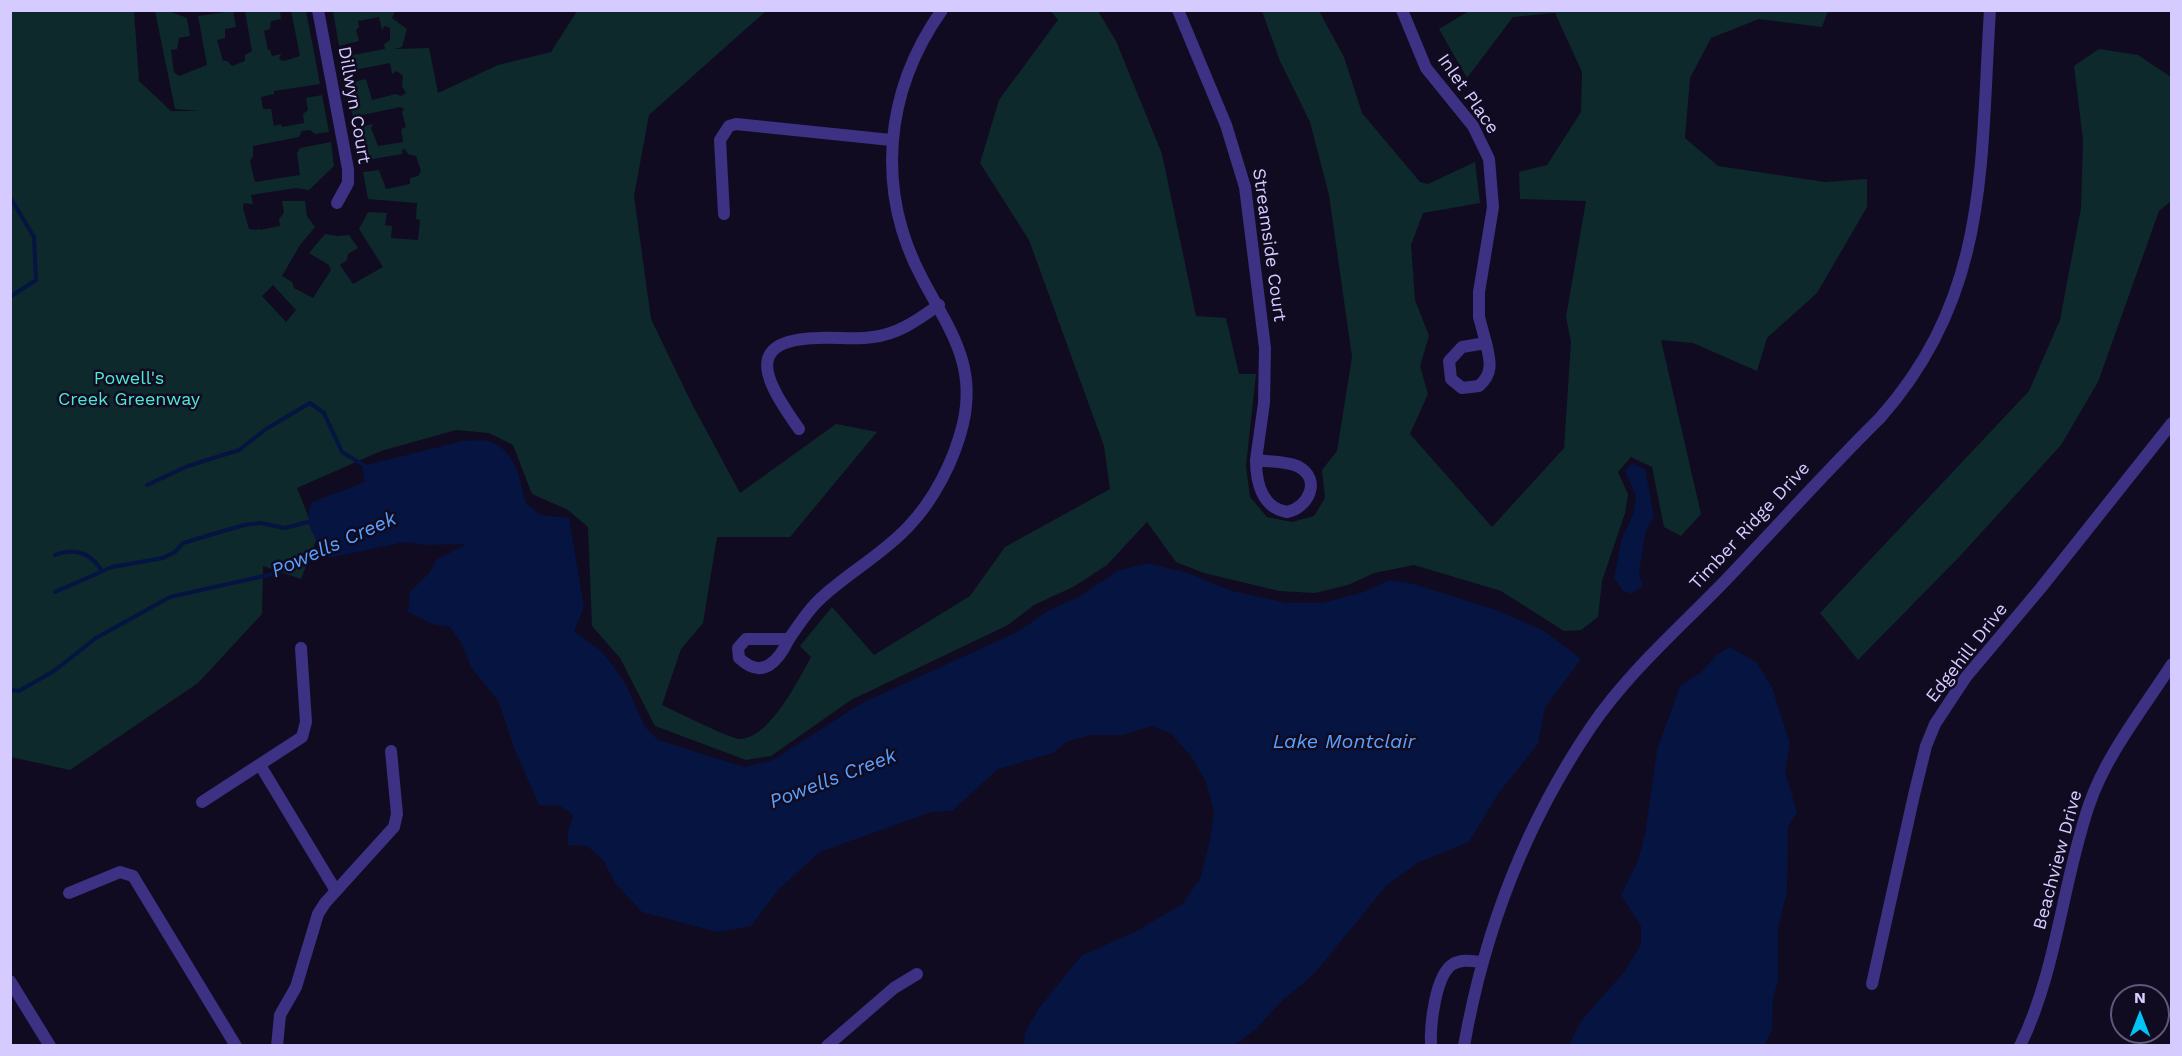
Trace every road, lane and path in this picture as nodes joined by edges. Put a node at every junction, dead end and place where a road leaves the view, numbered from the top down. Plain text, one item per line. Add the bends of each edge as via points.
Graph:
1 (318, 10) edge
2 (942, 10) edge
3 (1178, 10) edge
4 (1402, 10) edge
5 (1990, 10) edge
6 (891, 140) junction
7 (337, 203) dead end
8 (724, 214) dead end
9 (939, 305) junction
10 (1486, 343) dead end
11 (2172, 423) edge
12 (799, 429) dead end
13 (1256, 460) junction
14 (789, 639) dead end
15 (301, 648) dead end
16 (2172, 664) edge
17 (391, 751) dead end
18 (260, 765) junction
19 (202, 802) dead end
20 (336, 891) junction
21 (69, 893) dead end
22 (1481, 962) junction
23 (917, 974) dead end
24 (10, 981) edge
25 (1872, 984) dead end
26 (50, 1046) edge
27 (236, 1046) edge
28 (277, 1046) edge
29 (827, 1046) edge
30 (1431, 1046) edge
31 (1464, 1046) edge
32 (2020, 1046) edge

1 - 7 street, Dillwyn Court via 348,169 348,183
2 - 6 street via 905,80
3 - 13 street, Streamside Court via 1226,125 1245,187 1265,348 1264,403
4 - 10 street, Inlet Place via 1426,68 1473,126 1489,159 1493,207 1479,292 1479,317
5 - 22 street, Timber Ridge Drive via 1974,225 1957,290 1932,348 1880,418 1647,660 1592,725 1540,815 1505,893
6 - 8 street via 808,129 729,126 720,140
6 - 9 street via 892,190 900,226 923,281
9 - 12 street via 914,322 876,337 806,339 777,345 770,351 766,366 773,385
9 - 14 street via 963,359 966,380 963,424 940,483 908,528 818,601
11 - 25 street, Edgehill Drive via 1966,677 1935,724 1914,795
13 - 13 street, Streamside Court via 1258,484 1272,506 1287,512 1302,506 1311,483 1302,469
15 - 18 street via 305,730 298,742
16 - 32 street, Beachview Drive via 2111,758 2090,803 2041,994
17 - 20 street via 397,814 394,827
18 - 19 street
18 - 20 street
20 - 28 street via 318,915 296,987 280,1015
21 - 27 street via 120,872 133,876
22 - 30 street via 1460,961 1446,970 1433,1014
22 - 31 street, Timber Ridge Drive
23 - 29 street via 894,988
24 - 26 street

